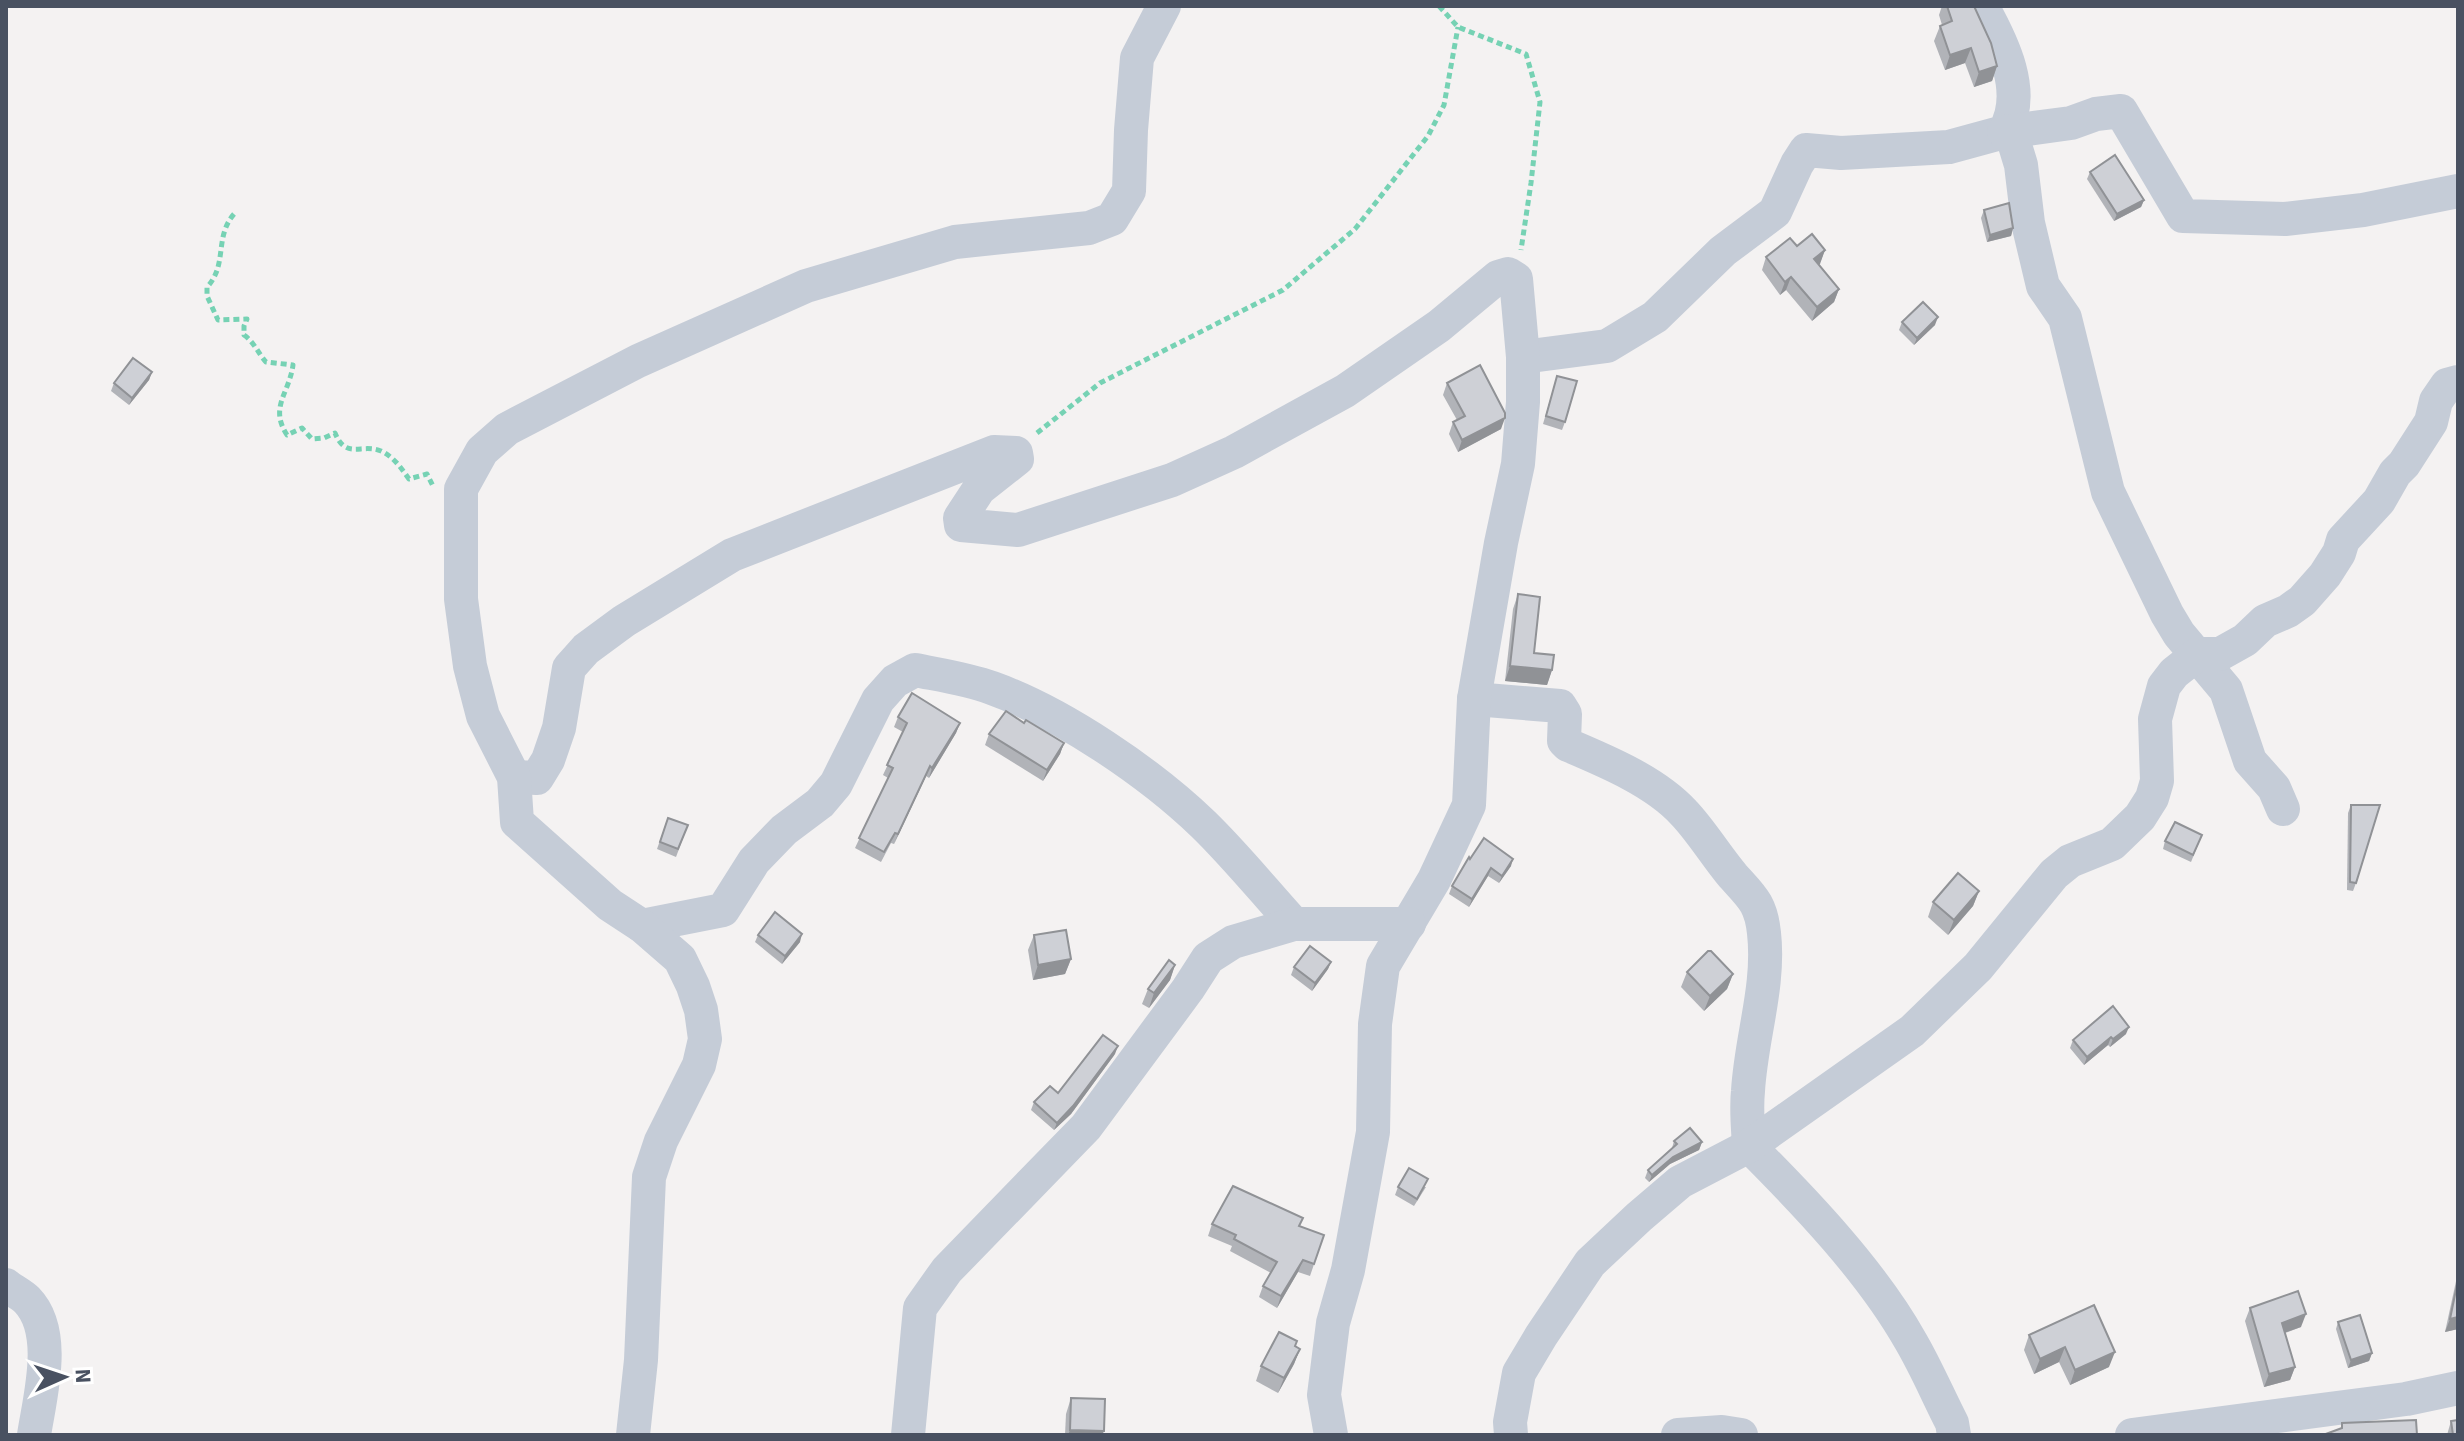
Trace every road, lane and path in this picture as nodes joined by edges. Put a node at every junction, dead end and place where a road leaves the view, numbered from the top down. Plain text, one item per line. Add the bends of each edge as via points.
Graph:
1 (1164, 6) edge
2 (1439, 6) edge
3 (1982, 6) edge
4 (1458, 27) junction
5 (2004, 132) junction
6 (2458, 191) edge
7 (234, 214) dead end
8 (1516, 279) junction
9 (1523, 357) junction
10 (2458, 382) edge
11 (1016, 453) junction
12 (461, 514) junction
13 (2198, 654) junction
14 (1474, 699) junction
15 (514, 777) junction
16 (2283, 809) dead end
17 (1294, 924) junction
18 (1409, 924) junction
19 (642, 926) junction
20 (1749, 1146) junction
21 (6, 1285) edge
22 (2458, 1388) edge
23 (34, 1435) edge
24 (633, 1435) edge
25 (908, 1435) edge
26 (1331, 1435) edge
27 (1511, 1435) edge
28 (1678, 1435) edge
29 (1741, 1435) edge
30 (1954, 1435) edge
31 (2132, 1435) edge

1 - 12 street via 1137,58 1129,191 1112,219 1089,228 955,242 806,286 638,361 498,436 482,451 461,489
2 - 4 path
3 - 5 street via 2011,74 2013,117
4 - 8 path via 1526,54 1540,102
4 - 11 path via 1444,105 1428,136 1355,229 1283,290 1100,383
5 - 6 street via 2121,111 2183,216 2285,219
5 - 9 street via 1949,147 1806,150 1775,212 1723,251 1655,317 1607,346
5 - 13 street via 2014,142 2021,165 2043,286 2065,318 2108,492 2167,614
7 - 12 path via 223,228 221,260 207,296 218,320 247,319 244,335 266,362 293,365 278,408 287,435 302,428 312,439 335,433 349,449 378,450 396,461 409,479 427,474 436,496
8 - 9 street
8 - 11 street via 1508,274 1498,277 1439,326 1345,391 1172,480 1018,530 961,525 960,518 979,489 1012,465
9 - 14 street via 1518,464
10 - 13 street via 2441,393 2431,422 2404,464 2302,601 2220,654
11 - 15 street via 994,452 732,555 624,621 569,668 559,728 537,778
12 - 15 street via 461,599 470,666 483,716
13 - 16 street via 2226,690 2250,761 2274,788
13 - 20 street via 2174,673 2159,700 2157,781 2140,817 2112,844 2070,861 2054,874 1978,967 1912,1031
14 - 18 street via 1469,805
14 - 20 street via 1560,706 1568,745 1619,768 1682,810 1752,895 1762,916 1765,973 1748,1091
15 - 19 street via 517,822 610,905
17 - 18 street
17 - 19 street via 1173,796 1096,741 992,688 915,670 895,681 878,700 836,784 754,861 723,910
17 - 25 street via 1233,942 1208,958 1086,1127 947,1270 920,1308
18 - 26 street via 1383,966 1375,1024 1373,1132 1333,1323 1324,1395
19 - 24 street via 680,959 697,998 705,1039 699,1065 649,1177
20 - 27 street via 1680,1182 1590,1263 1519,1373
20 - 30 street via 1804,1201 1874,1286 1910,1339
21 - 23 street via 27,1300 42,1325 45,1366
22 - 31 street
28 - 29 street

